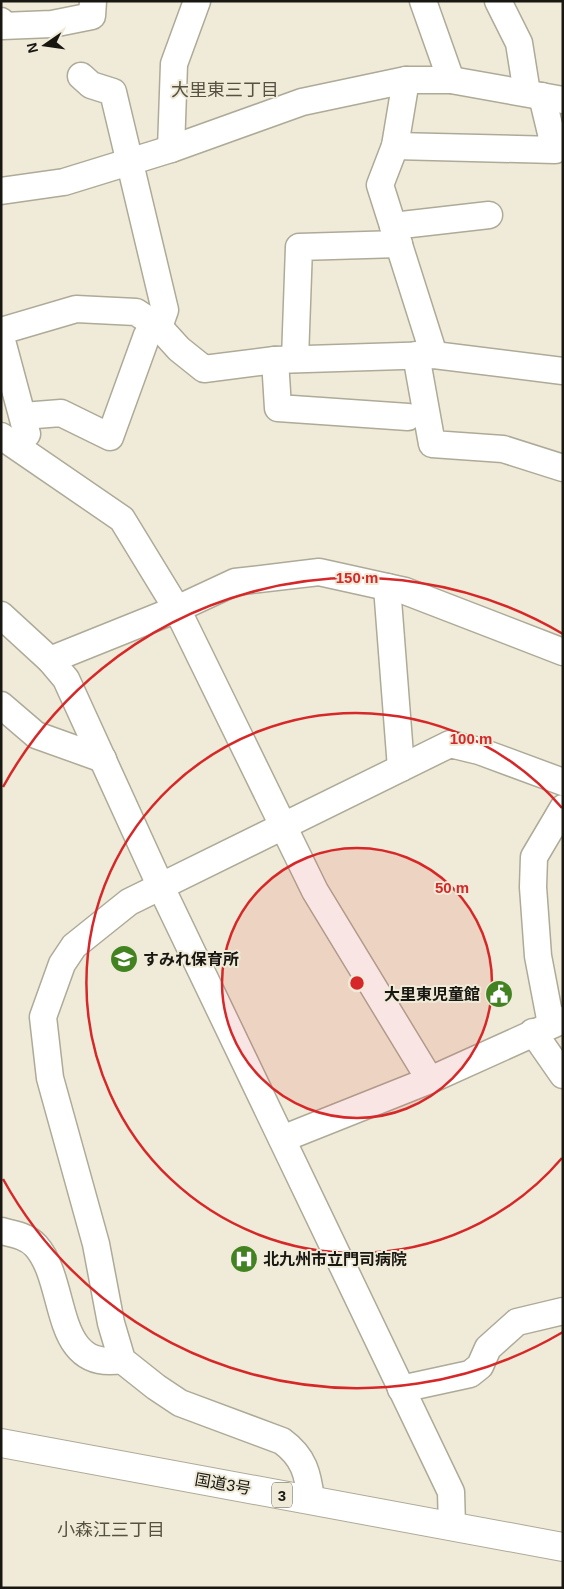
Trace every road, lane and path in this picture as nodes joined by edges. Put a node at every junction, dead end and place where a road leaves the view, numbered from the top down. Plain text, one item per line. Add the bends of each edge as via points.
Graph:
1 (93, 1) edge
2 (196, 1) edge
3 (423, 1) edge
4 (498, 1) edge
5 (1, 21) edge
6 (81, 76) dead end
7 (406, 80) junction
8 (451, 80) junction
9 (544, 97) edge
10 (394, 146) junction
11 (171, 149) junction
12 (129, 162) junction
13 (1, 191) edge
14 (489, 215) dead end
15 (396, 235) junction
16 (159, 327) junction
17 (1, 331) edge
18 (1, 338) edge
19 (425, 355) junction
20 (285, 359) junction
21 (563, 371) edge
22 (24, 416) junction
23 (408, 417) dead end
24 (1, 436) edge
25 (31, 456) junction
26 (563, 468) edge
27 (387, 587) junction
28 (177, 609) junction
29 (1, 615) edge
30 (563, 652) edge
31 (50, 660) junction
32 (1, 705) edge
33 (103, 759) junction
34 (401, 768) junction
35 (563, 782) edge
36 (563, 808) edge
37 (284, 825) junction
38 (160, 885) junction
39 (549, 1025) edge
40 (563, 1075) edge
41 (430, 1080) junction
42 (282, 1139) junction
43 (1, 1231) edge
44 (563, 1312) edge
45 (122, 1360) junction
46 (401, 1389) junction
47 (1, 1443) edge
48 (311, 1500) junction
49 (452, 1526) junction
50 (563, 1547) edge

1 - 5 street via 92,16 52,24 2,26
2 - 11 street via 174,64
3 - 8 street
4 - 9 street
6 - 12 street via 91,85 113,92
7 - 8 street
7 - 10 street
7 - 11 street via 302,102
8 - 9 street
9 - 10 street via 555,150
10 - 15 street via 380,185
11 - 12 street
12 - 13 street via 64,182
12 - 16 street via 165,310
14 - 15 street
15 - 19 street
15 - 20 street via 299,247
16 - 17 street via 136,312 76,309
16 - 20 street via 179,349 204,368
16 - 22 street via 147,335 110,437 61,413
18 - 22 street
19 - 20 street
19 - 21 street
19 - 26 street via 432,444 503,449
20 - 23 street via 278,408
22 - 25 street
24 - 25 street
25 - 28 street via 122,520
27 - 28 street via 318,572 235,582
27 - 30 street
27 - 34 street
28 - 31 street
28 - 37 street
29 - 31 street
31 - 33 street via 66,679
32 - 33 street via 36,735
33 - 38 street
34 - 35 street via 450,744 478,750
34 - 37 street
36 - 39 street via 534,857 538,956
37 - 38 street
37 - 41 street via 315,891
38 - 42 street
38 - 45 street via 129,902 74,946 62,964 43,1017 50,1078 96,1244 111,1323
39 - 40 street
39 - 41 street
41 - 42 street
42 - 46 street
43 - 45 street via 22,1236 36,1246 46,1262 71,1337 79,1351 90,1359
44 - 46 street via 517,1322 488,1348 480,1366 470,1374
45 - 48 street via 180,1403 282,1441 292,1448 305,1466
46 - 49 street via 450,1492
47 - 48 highway, 国道3号 / 3
48 - 49 highway, 国道3号 / 3
49 - 50 highway, 国道3号 / 3

